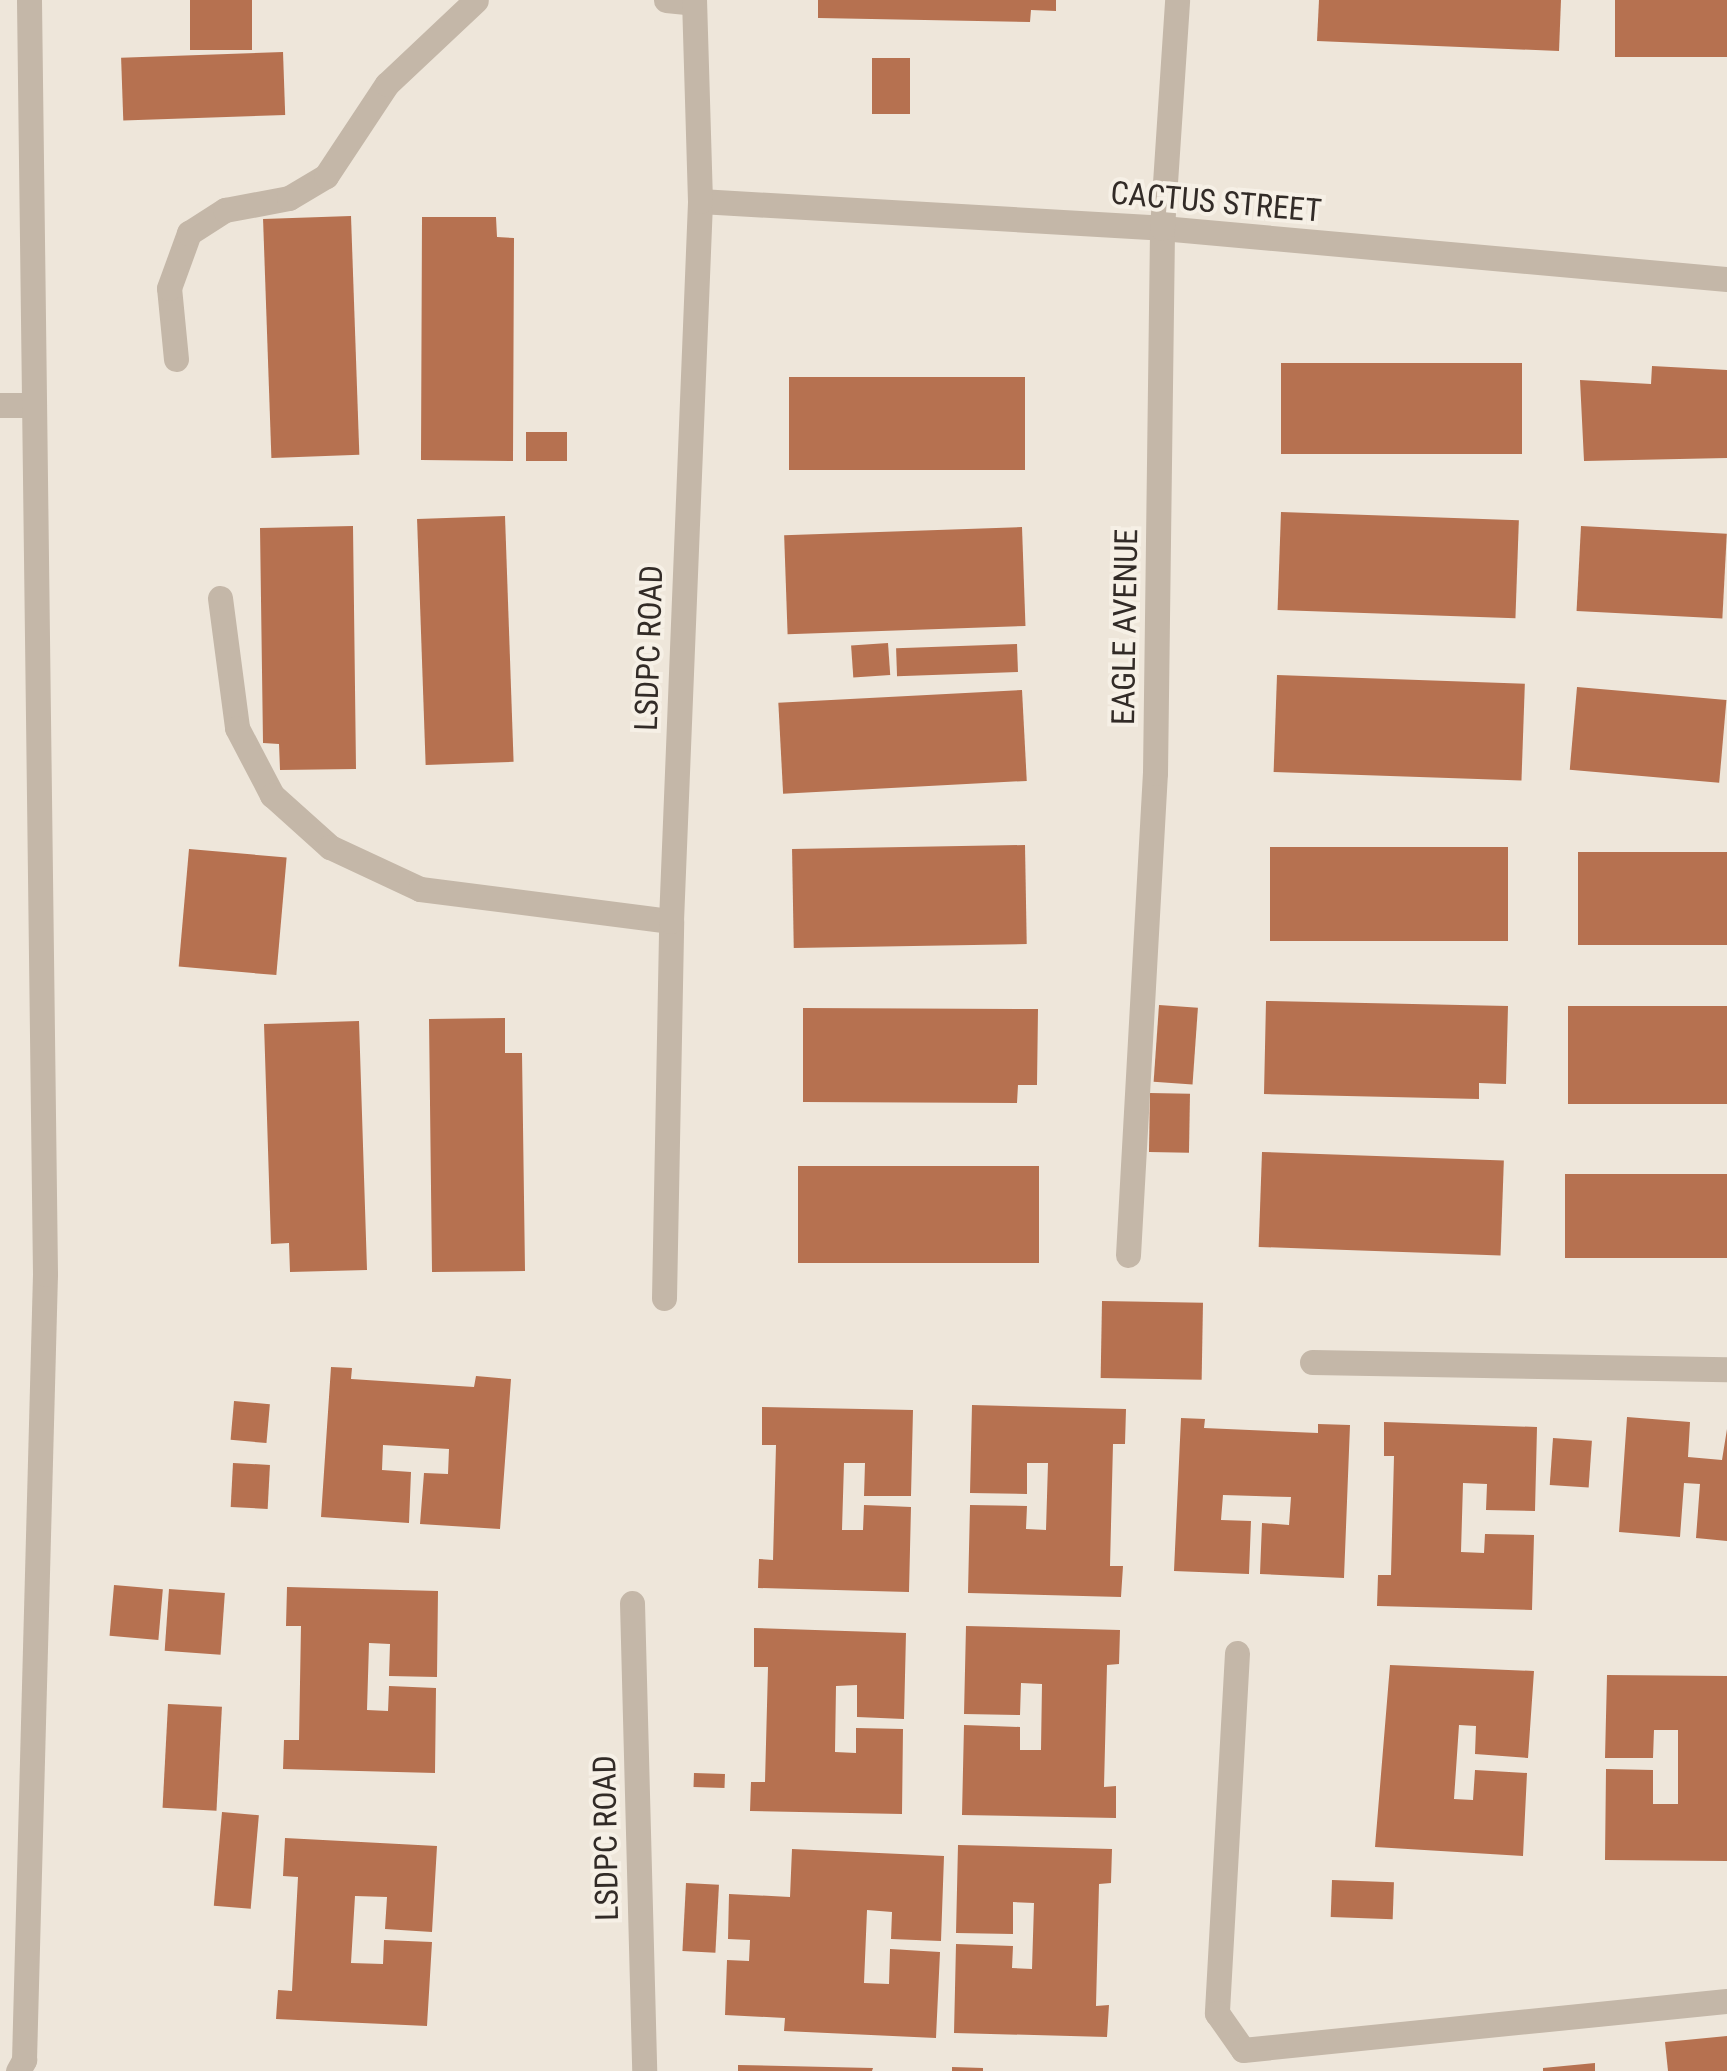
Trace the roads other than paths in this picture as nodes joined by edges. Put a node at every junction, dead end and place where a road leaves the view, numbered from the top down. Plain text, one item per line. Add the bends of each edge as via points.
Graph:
1 (30, 0) edge
2 (476, 0) edge
3 (666, 0) edge
4 (1177, 0) edge
5 (694, 2) edge
6 (700, 201) junction
7 (1162, 228) junction
8 (1727, 279) edge
9 (176, 359) dead end
10 (0, 405) edge
11 (34, 405) junction
12 (220, 598) dead end
13 (671, 921) junction
14 (1128, 1255) dead end
15 (664, 1298) dead end
16 (1312, 1362) dead end
17 (1727, 1369) edge
18 (632, 1603) dead end
19 (1237, 1653) dead end
20 (1727, 2002) edge
21 (18, 2071) edge
22 (644, 2071) edge

1 - 11 street
2 - 9 street via 387,84 326,176 288,198 225,210 189,233 169,288
3 - 5 street
4 - 7 street, EAGLE AVENUE
5 - 6 street, LSDPC ROAD
6 - 7 street, CACTUS STREET
6 - 13 street, LSDPC ROAD
7 - 8 street, CACTUS STREET
7 - 14 street, EAGLE AVENUE via 1155,773
10 - 11 street
11 - 21 street via 45,1274 24,2060
12 - 13 street via 237,728 272,795 330,846 420,890
13 - 15 street, LSDPC ROAD
16 - 17 street
18 - 22 street, LSDPC ROAD
19 - 20 street via 1217,2014 1243,2050

